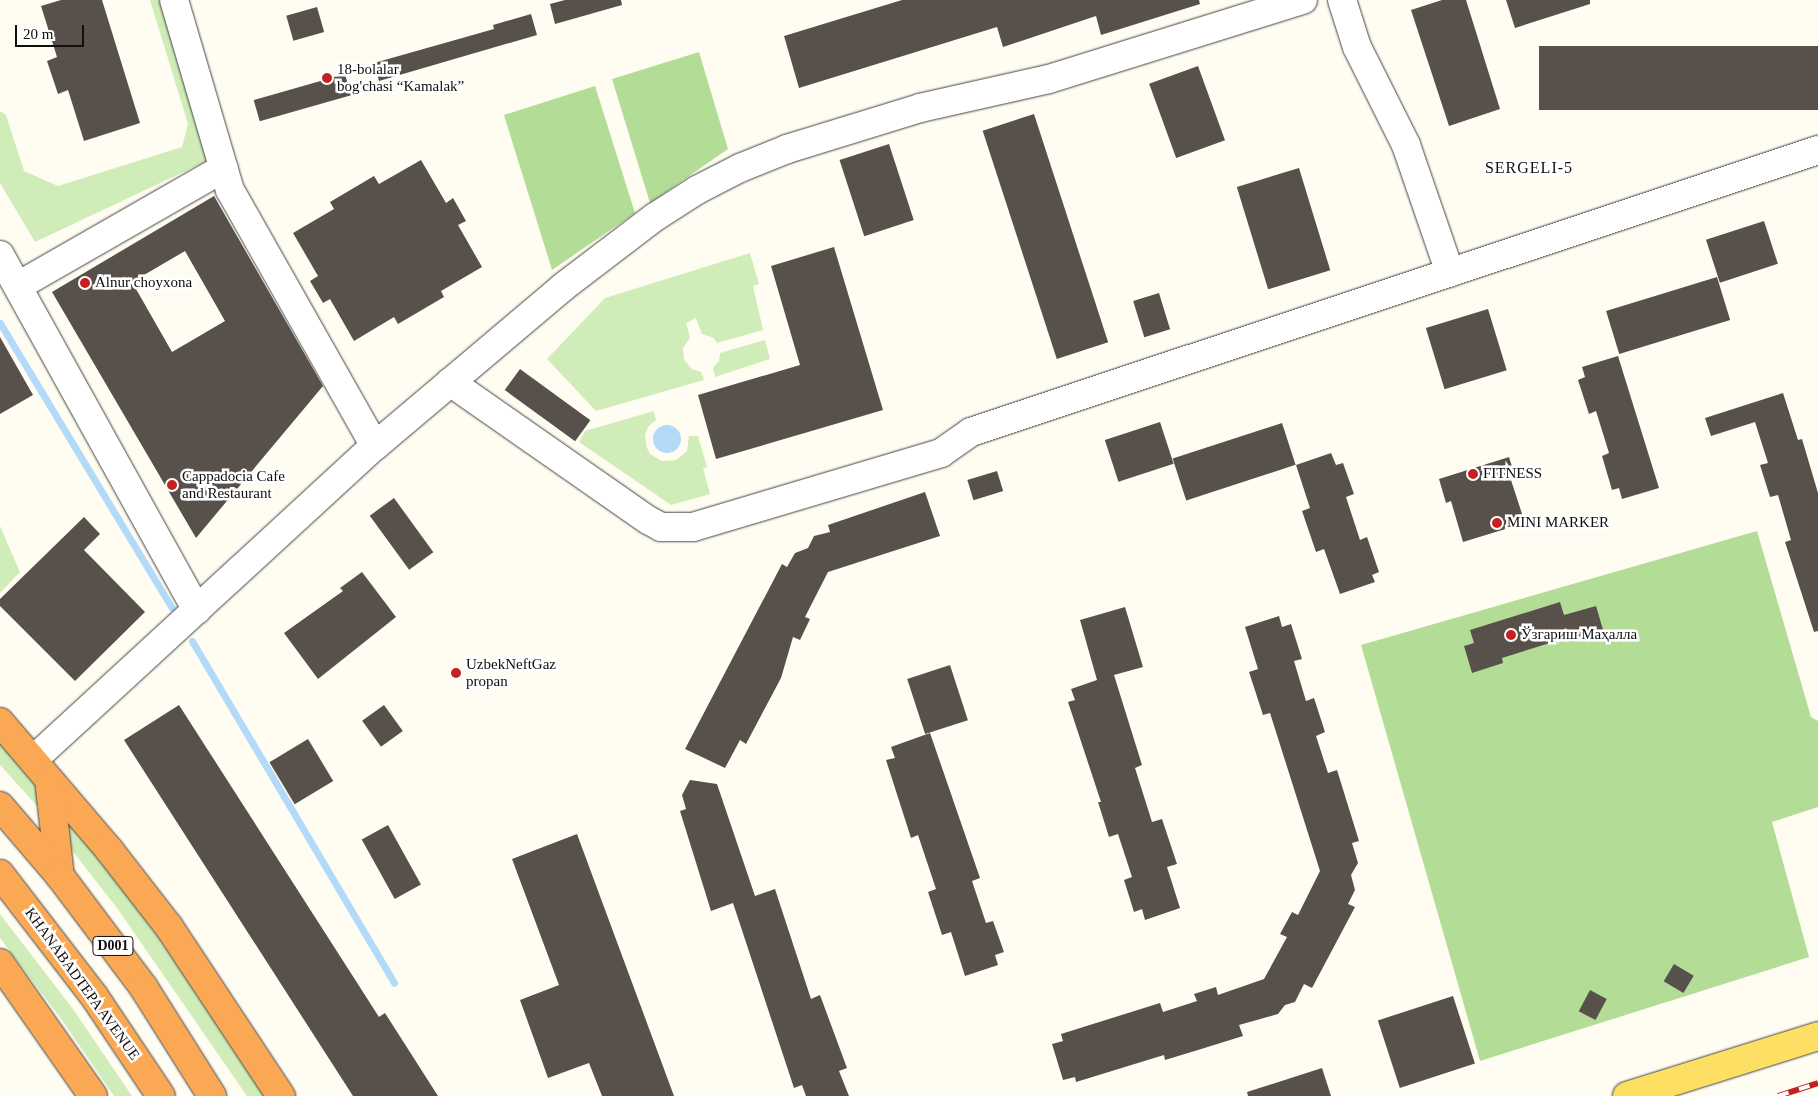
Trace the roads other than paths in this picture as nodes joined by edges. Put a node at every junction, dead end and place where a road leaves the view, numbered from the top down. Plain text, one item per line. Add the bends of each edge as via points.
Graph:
1 (174, 0) edge
2 (1304, 0) edge
3 (1342, 0) edge
4 (1818, 150) edge
5 (224, 168) junction
6 (0, 255) edge
7 (1450, 273) junction
8 (18, 286) junction
9 (450, 382) junction
10 (376, 446) junction
11 (197, 610) junction
12 (0, 722) edge
13 (41, 770) junction
14 (0, 806) edge
15 (0, 874) edge
16 (60, 876) junction
17 (0, 963) edge
18 (1818, 1036) edge
19 (205, 1091) edge
20 (93, 1096) edge
21 (161, 1096) edge
22 (282, 1096) edge
23 (1627, 1096) edge

1 - 5 street
2 - 9 street via 1048,79 920,108 787,149 740,168 697,190 656,217 563,287
3 - 7 street via 1357,47 1406,145
4 - 7 street
5 - 8 street
5 - 10 street via 230,190
6 - 8 street
7 - 9 street via 971,432 941,453 693,527 660,527 648,520
8 - 11 street
9 - 10 street
10 - 11 street
11 - 13 street
12 - 13 highway
13 - 16 highway
13 - 22 highway via 169,927
14 - 16 highway, D001
15 - 21 highway, KHANABADTEPA AVENUE / D001 via 94,996
16 - 19 highway, D001 via 144,988
17 - 20 highway
18 - 23 main road

